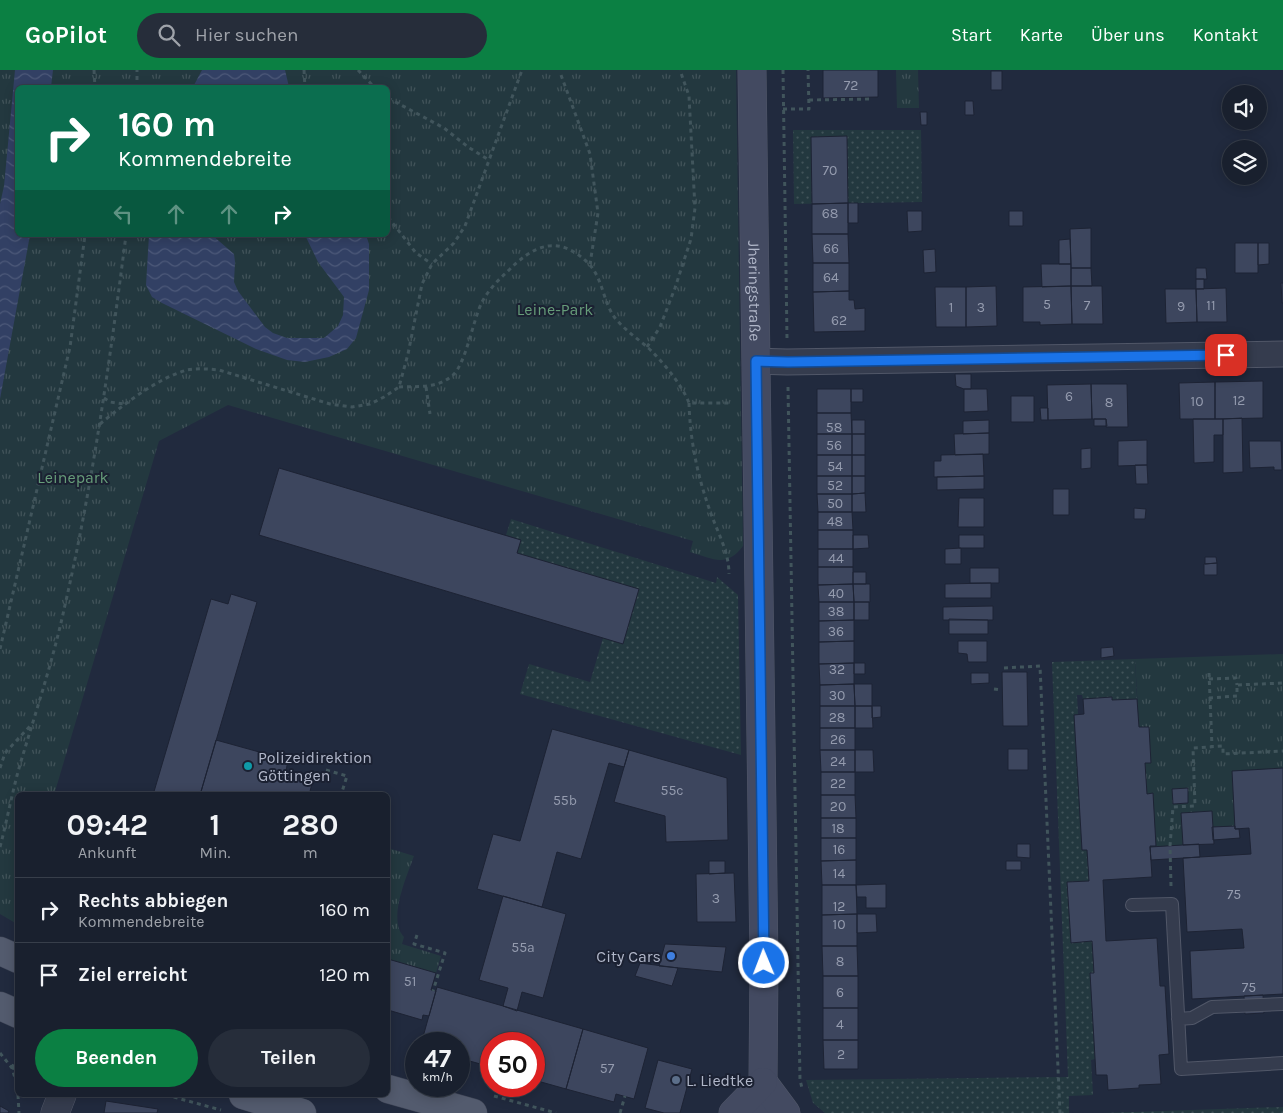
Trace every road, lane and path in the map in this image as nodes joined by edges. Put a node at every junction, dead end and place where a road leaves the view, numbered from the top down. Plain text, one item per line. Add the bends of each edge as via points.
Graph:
1 (94, 70) edge
2 (137, 70) edge
3 (304, 70) edge
4 (358, 70) edge
5 (522, 70) edge
6 (680, 70) edge
7 (752, 70) edge
8 (783, 70) edge
9 (808, 70) edge
10 (561, 75) dead end
11 (95, 85) edge
12 (137, 85) edge
13 (305, 85) edge
14 (372, 85) edge
15 (390, 99) edge
16 (809, 100) junction
17 (873, 100) dead end
18 (783, 109) junction
19 (489, 160) junction
20 (390, 220) edge
21 (85, 237) edge
22 (126, 237) edge
23 (432, 264) junction
24 (590, 265) junction
25 (647, 347) junction
26 (1283, 354) edge
27 (756, 361) junction
28 (788, 362) junction
29 (399, 387) junction
30 (426, 387) junction
31 (104, 398) junction
32 (689, 403) junction
33 (757, 403) junction
34 (788, 403) junction
35 (124, 404) junction
36 (430, 414) dead end
37 (100, 424) junction
38 (729, 574) dead end
39 (0, 649) edge
40 (1004, 668) dead end
41 (1208, 673) dead end
42 (1209, 679) junction
43 (1283, 683) edge
44 (1237, 685) junction
45 (994, 689) dead end
46 (1001, 690) dead end
47 (1210, 698) junction
48 (34, 722) junction
49 (1212, 747) junction
50 (1283, 751) edge
51 (0, 768) edge
52 (326, 770) dead end
53 (342, 792) edge
54 (0, 847) edge
55 (1172, 904) junction
56 (1132, 905) dead end
57 (417, 935) dead end
58 (0, 951) edge
59 (15, 958) edge
60 (433, 991) dead end
61 (1283, 1004) edge
62 (0, 1006) edge
63 (15, 1013) edge
64 (1178, 1019) junction
65 (0, 1053) edge
66 (15, 1062) edge
67 (1283, 1063) edge
68 (12, 1068) junction
69 (15, 1068) edge
70 (15, 1078) edge
71 (763, 1082) junction
72 (390, 1089) edge
73 (625, 1096) dead end
74 (18, 1097) edge
75 (47, 1097) edge
76 (61, 1097) edge
77 (173, 1097) edge
78 (250, 1097) edge
79 (479, 1104) edge
80 (795, 1104) edge
81 (19, 1113) edge
82 (43, 1113) edge
83 (56, 1113) edge
84 (230, 1113) edge
85 (302, 1113) edge
86 (556, 1113) edge
87 (620, 1113) edge
88 (733, 1113) edge
89 (760, 1113) edge
90 (1060, 1113) edge

1 - 11 path
2 - 12 path
3 - 13 path
4 - 14 path
5 - 19 path
6 - 25 path via 689,96 695,208 691,240 676,288 660,327
7 - 27 main road, Jheringstraße
8 - 18 path
9 - 16 path
10 - 24 path via 590,154 598,213
15 - 19 path via 444,128
16 - 17 path
16 - 18 path via 809,109
18 - 28 path
19 - 23 path via 466,226
20 - 23 path via 416,253
21 - 39 path via 70,347
22 - 31 path
23 - 29 path via 422,284
24 - 25 path via 598,276 614,317
24 - 30 path via 562,246 548,244 513,265 482,300 454,374 441,383
25 - 32 path via 675,379
26 - 28 street
27 - 28 street
27 - 33 main road, Jheringstraße
28 - 34 path
29 - 30 path
29 - 35 path via 370,404 352,407 330,404 204,368 187,370
30 - 36 path
31 - 35 path
31 - 37 path
32 - 33 path
32 - 38 path via 690,429 698,469 729,560
33 - 34 path
33 - 71 main road, Jheringstraße
34 - 80 path via 800,1070
35 - 37 path
37 - 48 path via 65,607
40 - 90 path via 1040,666
41 - 42 path
42 - 44 path via 1236,678
42 - 47 path
43 - 44 path
44 - 47 path via 1237,696
45 - 46 path
47 - 49 path
48 - 51 path via 5,754
48 - 54 path via 21,760
49 - 50 path via 1223,746 1223,754
49 - 55 path via 1193,748 1195,806 1173,807
52 - 53 path via 347,776
55 - 56 lane
55 - 64 lane
57 - 60 path via 414,944 445,953
58 - 59 main road
61 - 64 lane via 1212,1007 1192,1018
62 - 63 main road
64 - 67 lane via 1181,1069
65 - 68 path
66 - 68 path
68 - 69 path
68 - 70 path
71 - 80 main road
71 - 88 main road
71 - 89 main road, Jheringstraße
72 - 79 main road
73 - 87 path
74 - 81 path
75 - 82 street
76 - 83 street
77 - 84 path
78 - 85 main road
79 - 86 path

